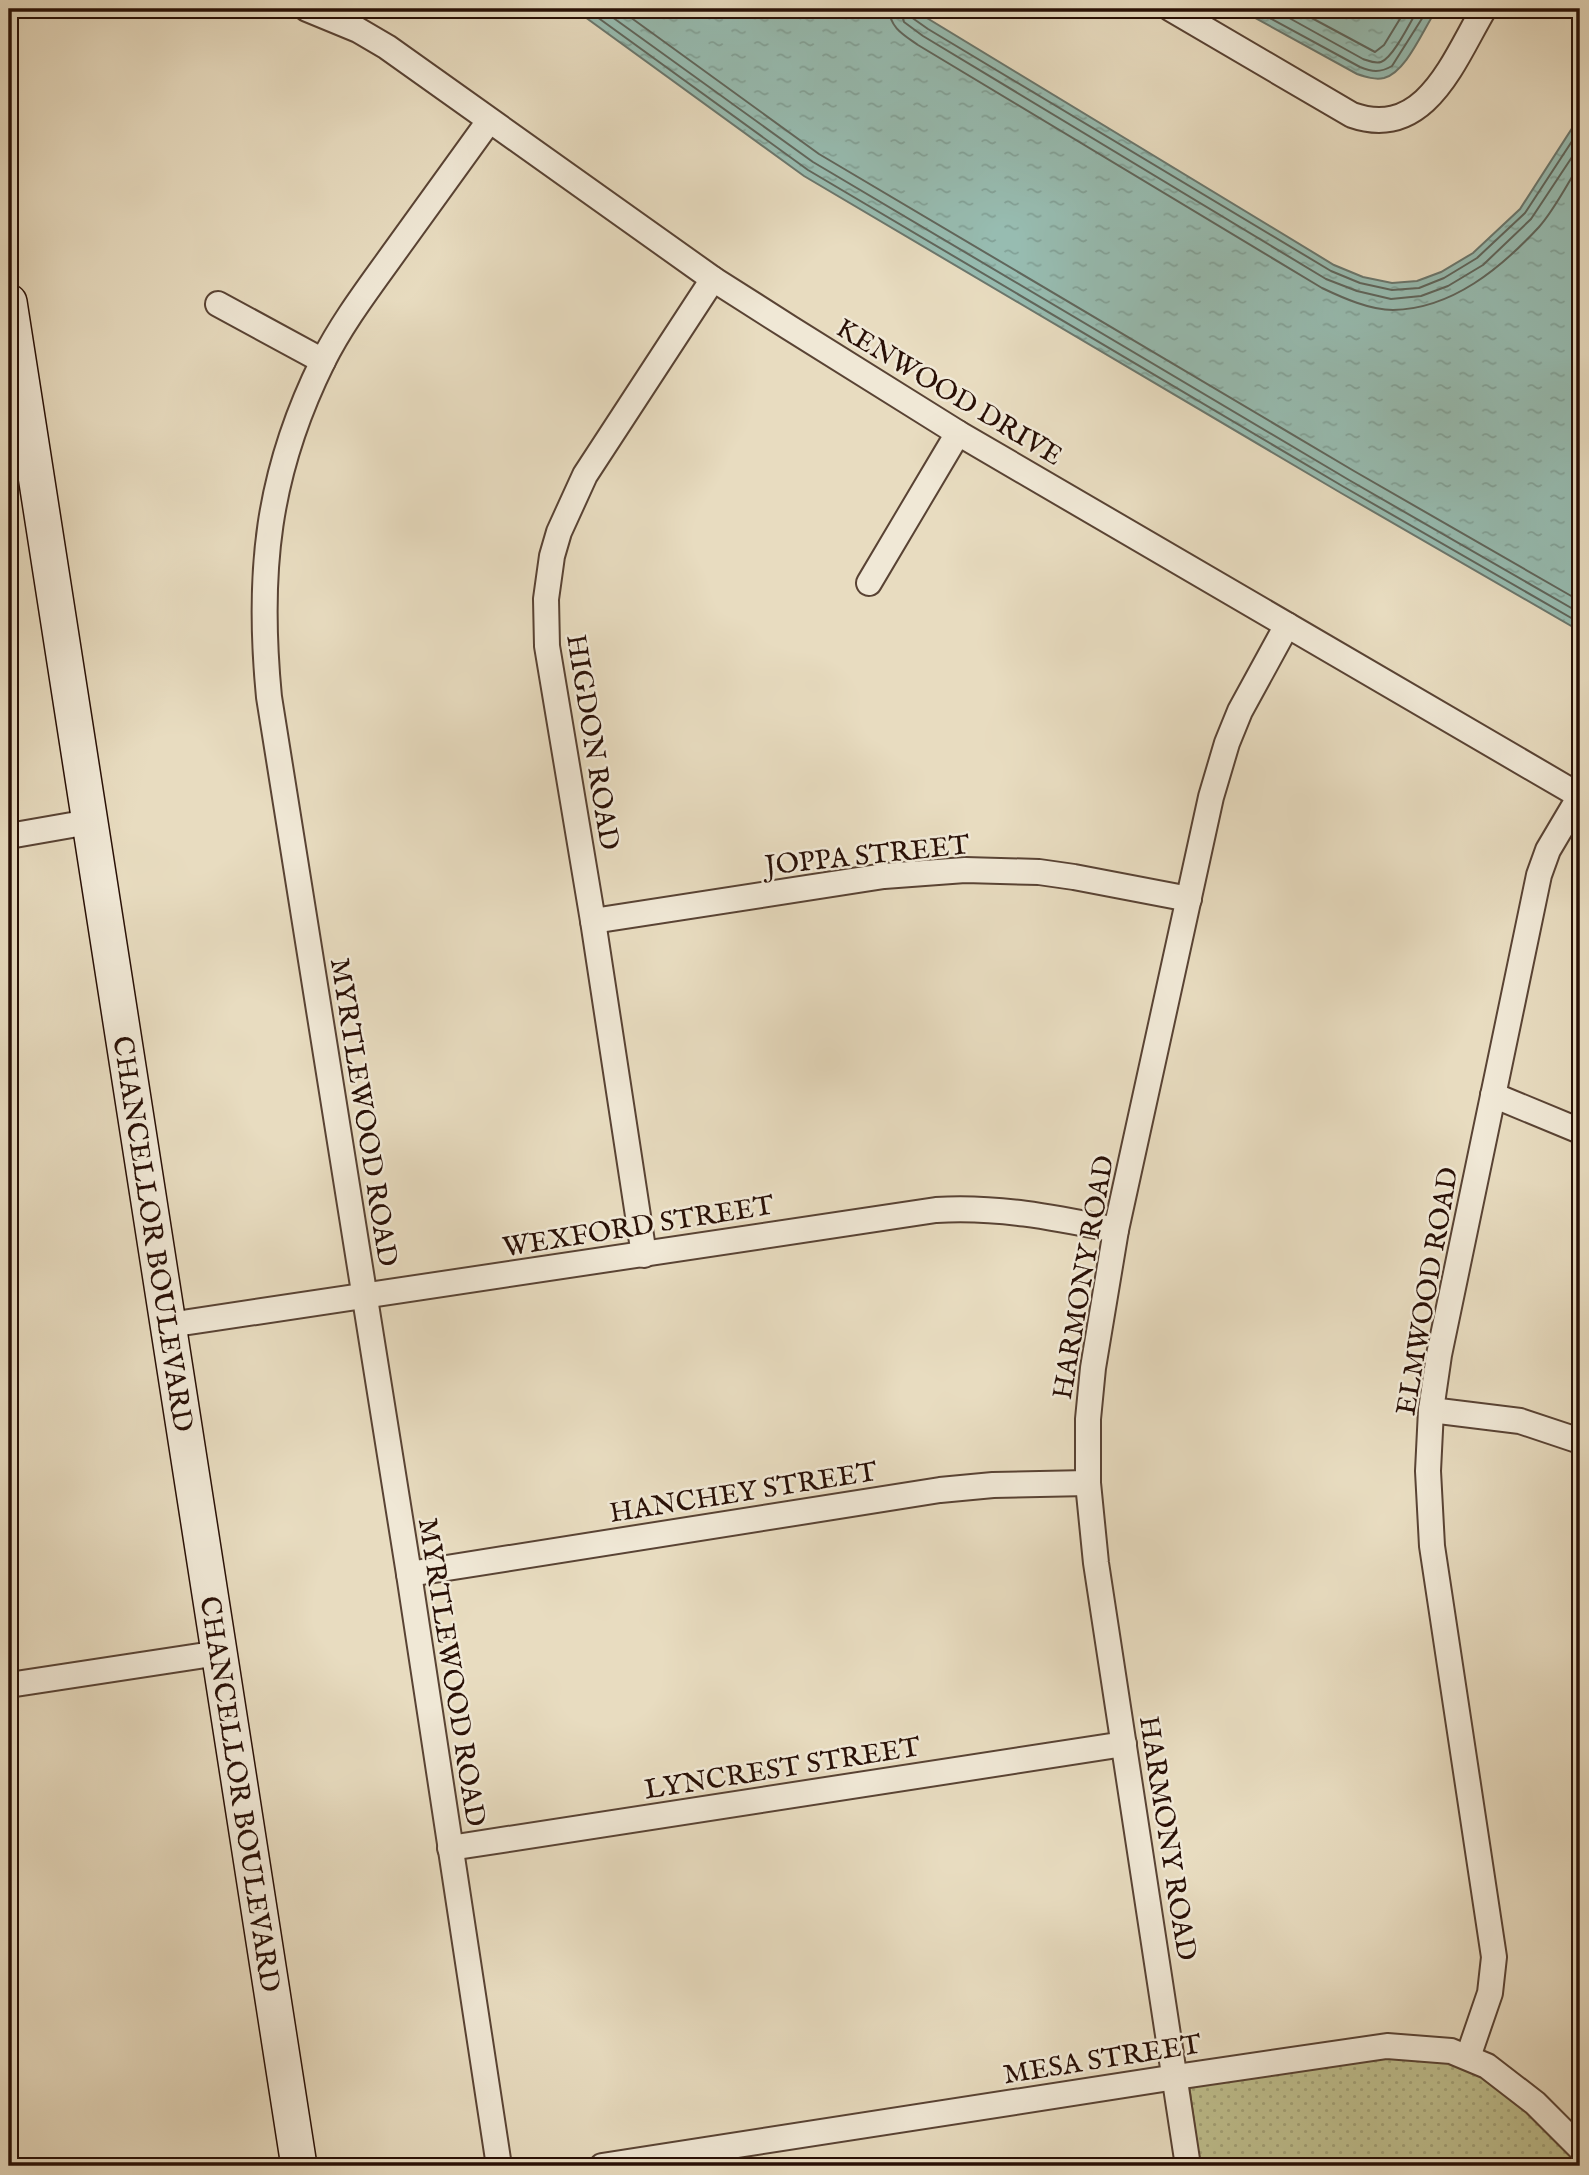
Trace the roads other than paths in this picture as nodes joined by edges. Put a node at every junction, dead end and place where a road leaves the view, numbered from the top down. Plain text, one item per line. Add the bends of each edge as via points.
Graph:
1 (307, 9) edge
2 (1171, 9) edge
3 (1484, 9) edge
4 (489, 121) junction
5 (713, 279) junction
6 (9, 302) edge
7 (218, 304) dead end
8 (323, 361) junction
9 (958, 433) junction
10 (869, 583) dead end
11 (1287, 625) junction
12 (1580, 796) edge
13 (89, 822) junction
14 (9, 836) edge
15 (1188, 900) junction
16 (593, 921) junction
17 (1493, 1095) junction
18 (1580, 1131) edge
19 (1116, 1230) junction
20 (644, 1255) junction
21 (364, 1297) junction
22 (169, 1325) junction
23 (1431, 1410) junction
24 (1580, 1441) edge
25 (1088, 1483) junction
26 (408, 1574) junction
27 (219, 1653) junction
28 (9, 1685) edge
29 (1124, 1744) junction
30 (450, 1849) junction
31 (1468, 2057) junction
32 (1176, 2077) junction
33 (1580, 2148) edge
34 (299, 2166) edge
35 (499, 2166) edge
36 (602, 2166) edge
37 (1188, 2166) edge

1 - 4 street, KENWOOD DRIVE via 387,47
2 - 3 street via 1352,116 1374,121 1399,117 1436,91
4 - 5 street, KENWOOD DRIVE
4 - 8 street, MYRTLEWOOD ROAD via 368,289
5 - 9 street, KENWOOD DRIVE
5 - 16 street, HIGDON ROAD via 585,475 566,512 552,556 546,599 547,646
6 - 13 street, CHANCELLOR BOULEVARD
7 - 8 street
8 - 21 street, MYRTLEWOOD ROAD via 296,424 275,495 265,566 263,639
9 - 10 street
9 - 11 street, KENWOOD DRIVE
11 - 12 street, KENWOOD DRIVE
11 - 15 street, HARMONY ROAD via 1227,743
12 - 17 street, ELMWOOD ROAD via 1543,861
13 - 14 street
13 - 22 street, CHANCELLOR BOULEVARD
15 - 16 street, JOPPA STREET via 1039,872 965,870 884,876
15 - 19 street, HARMONY ROAD
16 - 20 street, HIGDON ROAD
17 - 18 street
17 - 23 street, ELMWOOD ROAD
19 - 20 street, WEXFORD STREET via 1020,1212 965,1208
19 - 25 street, HARMONY ROAD via 1093,1368
20 - 21 street, WEXFORD STREET
21 - 22 street, WEXFORD STREET
21 - 26 street, MYRTLEWOOD ROAD
22 - 27 street, CHANCELLOR BOULEVARD
23 - 24 street via 1521,1421
23 - 31 street, ELMWOOD ROAD via 1432,1546 1494,1956 1490,1993
25 - 26 street, HANCHEY STREET via 940,1490
25 - 29 street, HARMONY ROAD
26 - 30 street, MYRTLEWOOD ROAD
27 - 28 street
27 - 34 street, CHANCELLOR BOULEVARD
29 - 30 street, LYNCREST STREET
29 - 32 street, HARMONY ROAD
30 - 35 street, MYRTLEWOOD ROAD
31 - 32 street, MESA STREET via 1430,2048 1387,2046
31 - 33 street, MESA STREET via 1517,2088
32 - 36 street, MESA STREET
32 - 37 street, HARMONY ROAD

